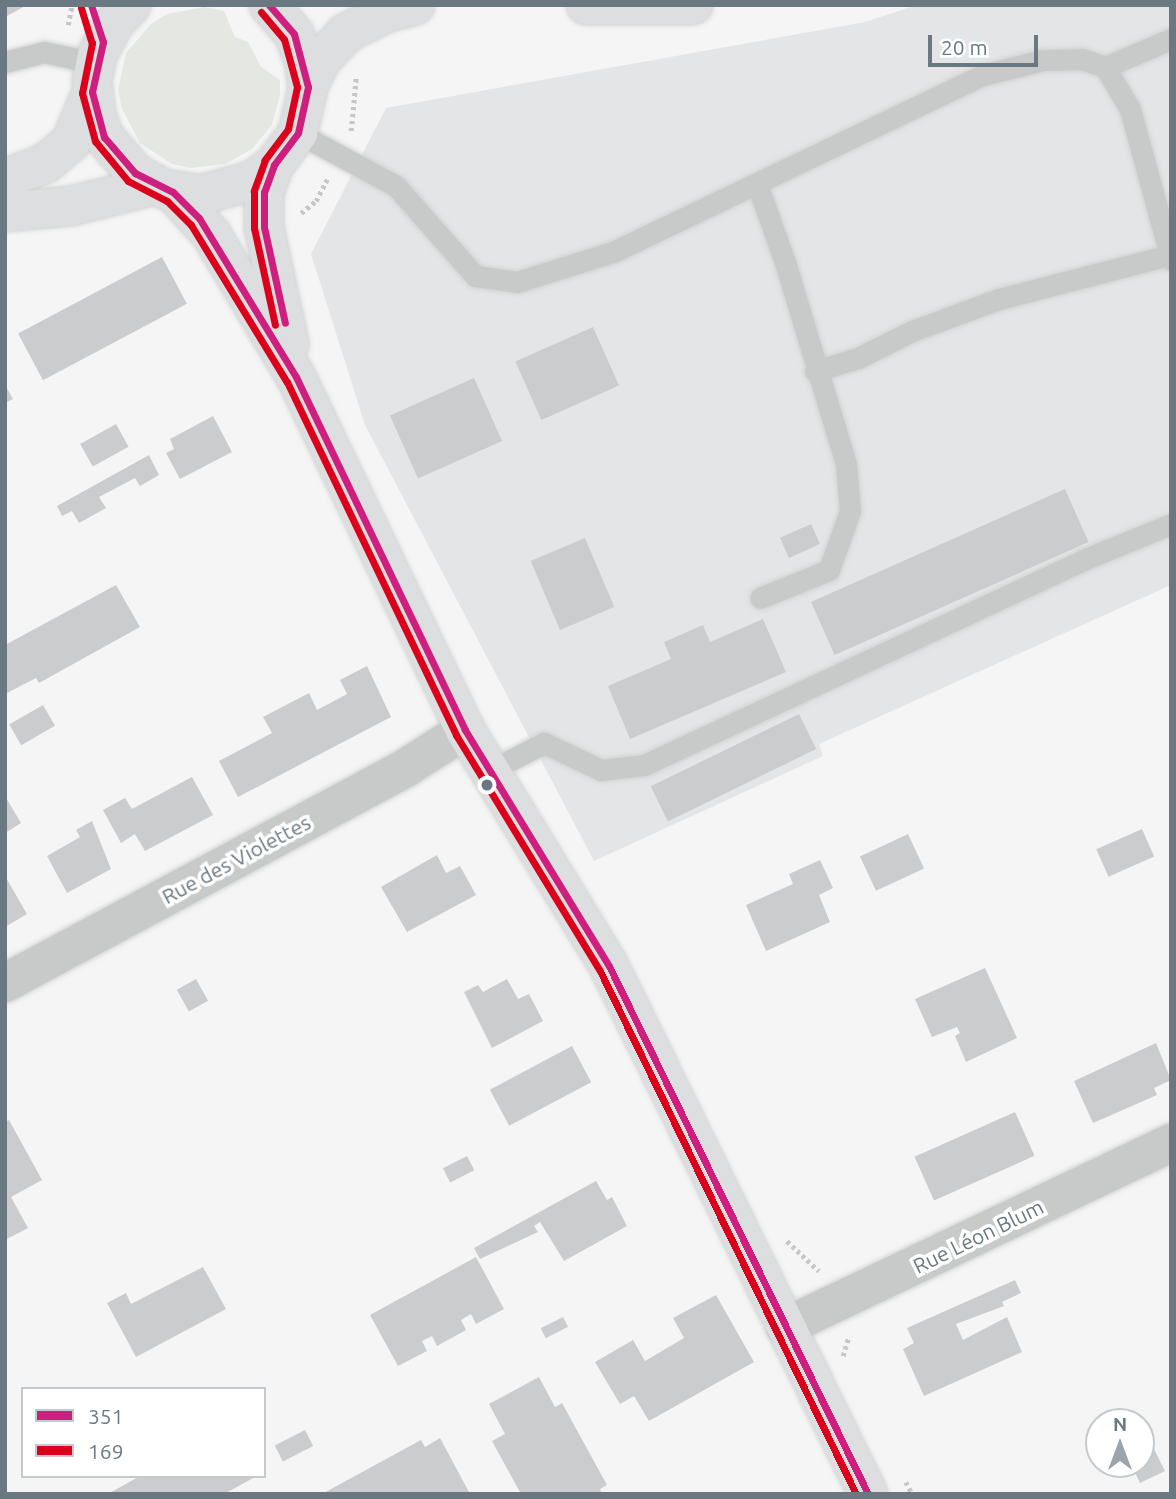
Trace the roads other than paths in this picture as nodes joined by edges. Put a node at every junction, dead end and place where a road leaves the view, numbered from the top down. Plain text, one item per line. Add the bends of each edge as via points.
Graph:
1 (91, 5) edge
2 (131, 5) edge
3 (269, 5) edge
4 (415, 5) edge
5 (586, 5) edge
6 (693, 5) edge
7 (1171, 39) edge
8 (5, 62) edge
9 (1105, 67) junction
10 (96, 68) junction
11 (308, 88) junction
12 (298, 132) junction
13 (274, 165) junction
14 (5, 179) edge
15 (758, 187) junction
16 (164, 188) junction
17 (5, 212) edge
18 (1170, 257) edge
19 (815, 371) junction
20 (296, 377) junction
21 (1171, 524) edge
22 (760, 598) dead end
23 (465, 730) junction
24 (489, 771) junction
25 (5, 983) edge
26 (1171, 1143) edge
27 (785, 1327) junction
28 (868, 1494) edge

1 - 10 main road
2 - 10 main road
3 - 11 main road via 294,34
4 - 11 main road via 357,25 334,42
5 - 6 main road
7 - 9 lane
8 - 10 lane via 44,52
9 - 15 lane via 1082,59 1044,60 983,75
9 - 18 lane via 1130,109
10 - 14 main road via 71,142 46,163
10 - 16 main road via 104,137 118,157
11 - 12 main road
12 - 13 main road
12 - 15 lane via 396,186 475,276 517,282 613,253
13 - 16 main road via 227,191
13 - 20 main road via 264,192 264,227
15 - 19 lane via 785,262
16 - 17 main road via 71,206
16 - 20 main road via 211,234
18 - 19 lane via 999,299 912,331 858,358
19 - 22 lane via 846,464 850,511 829,570
20 - 23 main road
21 - 24 lane via 1083,560 644,765 601,770 544,743
23 - 24 main road
23 - 25 street, Rue des Violettes via 407,766
24 - 27 main road via 609,966
26 - 27 street, Rue Léon Blum
27 - 28 main road

